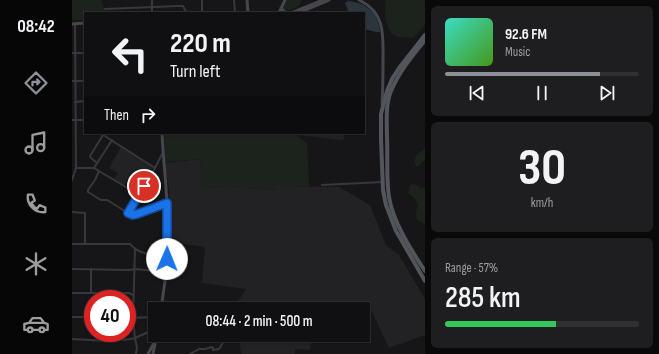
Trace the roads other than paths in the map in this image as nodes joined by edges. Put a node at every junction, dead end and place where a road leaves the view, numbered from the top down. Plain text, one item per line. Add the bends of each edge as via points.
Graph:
1 (152, 0) edge
2 (202, 0) edge
3 (234, 0) edge
4 (247, 0) edge
5 (285, 0) edge
6 (324, 0) edge
7 (329, 0) edge
8 (359, 0) edge
9 (152, 7) junction
10 (281, 8) junction
11 (105, 9) dead end
12 (304, 9) junction
13 (152, 12) edge
14 (193, 12) edge
15 (202, 12) edge
16 (235, 12) edge
17 (248, 12) edge
18 (279, 12) edge
19 (285, 12) edge
20 (294, 12) edge
21 (300, 12) edge
22 (84, 23) edge
23 (73, 24) edge
24 (425, 35) edge
25 (425, 40) edge
26 (73, 53) edge
27 (84, 53) edge
28 (73, 81) edge
29 (84, 81) edge
30 (84, 101) edge
31 (75, 102) junction
32 (381, 114) junction
33 (72, 120) edge
34 (77, 120) junction
35 (84, 121) edge
36 (102, 134) edge
37 (162, 134) edge
38 (112, 140) junction
39 (72, 145) edge
40 (76, 145) junction
41 (381, 150) junction
42 (388, 150) junction
43 (162, 153) junction
44 (97, 162) junction
45 (76, 168) junction
46 (94, 168) junction
47 (155, 168) junction
48 (99, 171) junction
49 (388, 177) junction
50 (72, 180) edge
51 (382, 180) junction
52 (322, 185) dead end
53 (138, 195) junction
54 (167, 203) junction
55 (72, 212) edge
56 (128, 213) junction
57 (72, 244) edge
58 (86, 244) junction
59 (135, 249) junction
60 (167, 251) junction
61 (135, 268) junction
62 (72, 269) edge
63 (91, 269) junction
64 (425, 271) edge
65 (166, 272) junction
66 (425, 281) edge
67 (91, 290) edge
68 (133, 290) edge
69 (84, 293) edge
70 (72, 294) edge
71 (162, 302) edge
72 (72, 317) edge
73 (84, 317) edge
74 (148, 317) edge
75 (136, 318) edge
76 (148, 332) edge
77 (136, 338) edge
78 (72, 339) edge
79 (84, 340) edge
80 (136, 342) edge
81 (154, 342) edge
82 (155, 342) edge
83 (223, 342) edge
84 (136, 354) edge
85 (148, 354) edge
86 (153, 354) edge
87 (190, 354) edge

1 - 9 street
2 - 15 street
3 - 16 street
4 - 17 street
5 - 10 street
6 - 12 street
7 - 12 street
8 - 32 street via 375,12 382,30
9 - 11 street
9 - 13 street
9 - 14 street via 181,6 186,12
10 - 18 street
10 - 19 street
12 - 20 street
12 - 21 street
22 - 23 street
23 - 26 street
24 - 32 main road via 392,79
25 - 42 main road via 402,70 390,92 387,112
26 - 27 street
26 - 28 street
28 - 29 street
28 - 31 street
30 - 31 street
31 - 34 street
32 - 41 main road
33 - 34 street
34 - 35 street
34 - 40 street
36 - 38 street
36 - 44 street via 90,156
37 - 43 street
38 - 44 street
38 - 47 street
39 - 40 street
40 - 45 street
41 - 42 main road via 386,147
41 - 51 main road
42 - 49 main road
43 - 47 street
43 - 54 street
44 - 46 street
45 - 46 street
45 - 50 street
46 - 48 street
47 - 53 street
48 - 53 street
48 - 56 street via 88,192
49 - 51 main road via 386,183
49 - 64 main road via 390,200 396,219
51 - 52 street
51 - 66 main road via 386,206 396,231
53 - 56 street
54 - 56 street via 137,214
54 - 60 street
55 - 58 street via 85,213
57 - 58 street
58 - 59 street via 130,244
59 - 60 street via 148,254
59 - 61 street
60 - 65 street
61 - 63 street
61 - 65 street
61 - 68 street
62 - 63 street
63 - 67 street
65 - 71 street
69 - 70 street
72 - 73 street
74 - 75 street
76 - 77 street
78 - 79 street
80 - 84 street
81 - 85 street
82 - 86 street
83 - 87 street via 219,349 198,349

